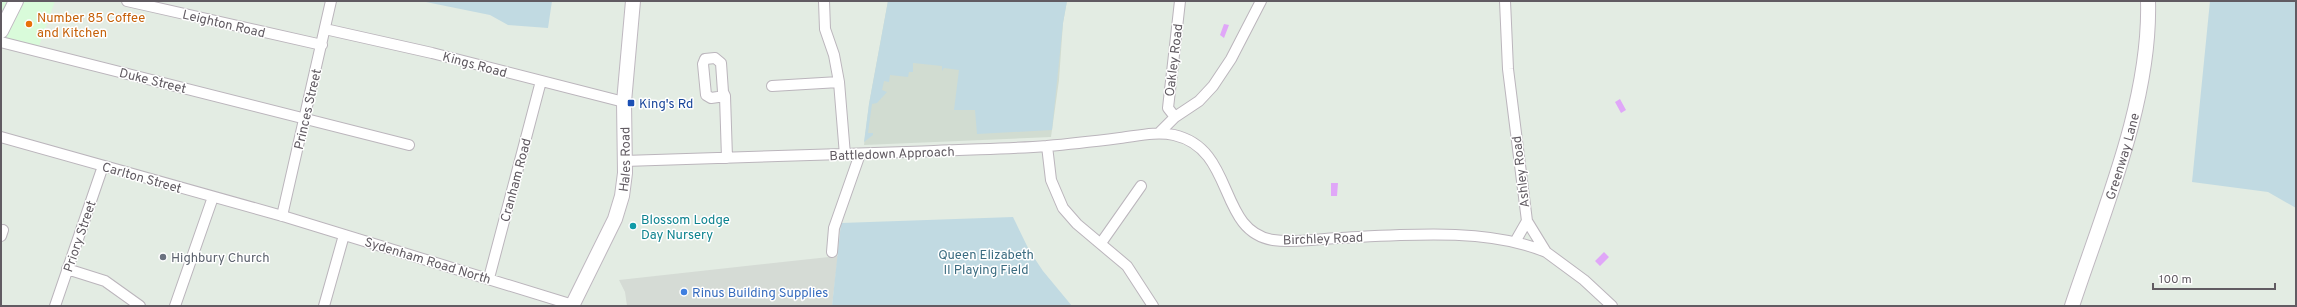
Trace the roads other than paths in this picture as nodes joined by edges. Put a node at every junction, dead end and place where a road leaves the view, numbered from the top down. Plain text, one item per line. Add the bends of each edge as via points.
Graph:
1 (16, 1) edge
2 (127, 1) edge
3 (331, 1) edge
4 (633, 1) edge
5 (824, 1) edge
6 (1180, 1) edge
7 (1261, 1) edge
8 (1505, 1) edge
9 (2148, 1) edge
10 (325, 29) junction
11 (1, 31) edge
12 (1, 42) edge
13 (322, 45) junction
14 (542, 81) junction
15 (839, 82) junction
16 (772, 86) dead end
17 (725, 96) dead end
18 (624, 102) junction
19 (306, 117) junction
20 (1175, 117) junction
21 (1159, 133) junction
22 (1, 137) edge
23 (408, 145) dead end
24 (1047, 146) junction
25 (860, 154) junction
26 (845, 155) junction
27 (727, 158) junction
28 (624, 161) junction
29 (103, 166) junction
30 (1141, 186) dead end
31 (213, 197) junction
32 (282, 216) junction
33 (1527, 221) junction
34 (344, 235) junction
35 (1515, 242) junction
36 (1101, 243) junction
37 (832, 252) dead end
38 (1546, 252) junction
39 (67, 269) junction
40 (489, 278) junction
41 (573, 305) edge
42 (55, 306) edge
43 (140, 306) edge
44 (175, 306) edge
45 (324, 306) edge
46 (1153, 306) edge
47 (1612, 306) edge
48 (2072, 306) edge

1 - 11 street
2 - 13 street, Leighton Road
3 - 10 street, Princes Street
4 - 18 street, Hales Road
5 - 15 street via 825,29 834,55
6 - 20 street, Oakley Road via 1168,108
7 - 20 street via 1231,59 1213,86 1199,101
8 - 33 street, Ashley Road via 1508,69
9 - 48 street, Greenway Lane via 2147,39 2134,115
10 - 13 street, Princes Street
10 - 14 street, Kings Road
12 - 19 street, Duke Street
13 - 19 street, Princes Street
14 - 18 street, Kings Road
14 - 40 street, Cranham Road
15 - 16 street
15 - 26 street
17 - 27 street
18 - 28 street, Hales Road
19 - 23 street, Duke Street
19 - 32 street, Princes Street
20 - 21 street
21 - 24 street, Battledown Approach
21 - 35 street, Birchley Road via 1182,137 1196,144 1207,154 1215,164 1241,219 1254,232 1264,237 1283,240 1455,236
22 - 29 street, Carlton Street
24 - 25 street, Battledown Approach
24 - 36 street via 1051,180 1063,208 1077,224
25 - 26 street, Battledown Approach
25 - 37 street via 834,228
26 - 27 street, Battledown Approach
27 - 28 street, Battledown Approach
28 - 41 street, Hales Road via 624,185 617,214
29 - 31 street, Carlton Street
29 - 39 street, Priory Street
30 - 36 street
31 - 32 street, Carlton Street
31 - 44 street
32 - 34 street, Sydenham Road North
33 - 35 street
33 - 38 street, Ashley Road
34 - 40 street, Sydenham Road North
34 - 45 street
35 - 38 street, Birchley Road
36 - 46 street via 1128,266
38 - 47 street, Ashley Road via 1584,280
39 - 42 street, Priory Street
39 - 43 street via 105,281
40 - 41 street, Sydenham Road North

